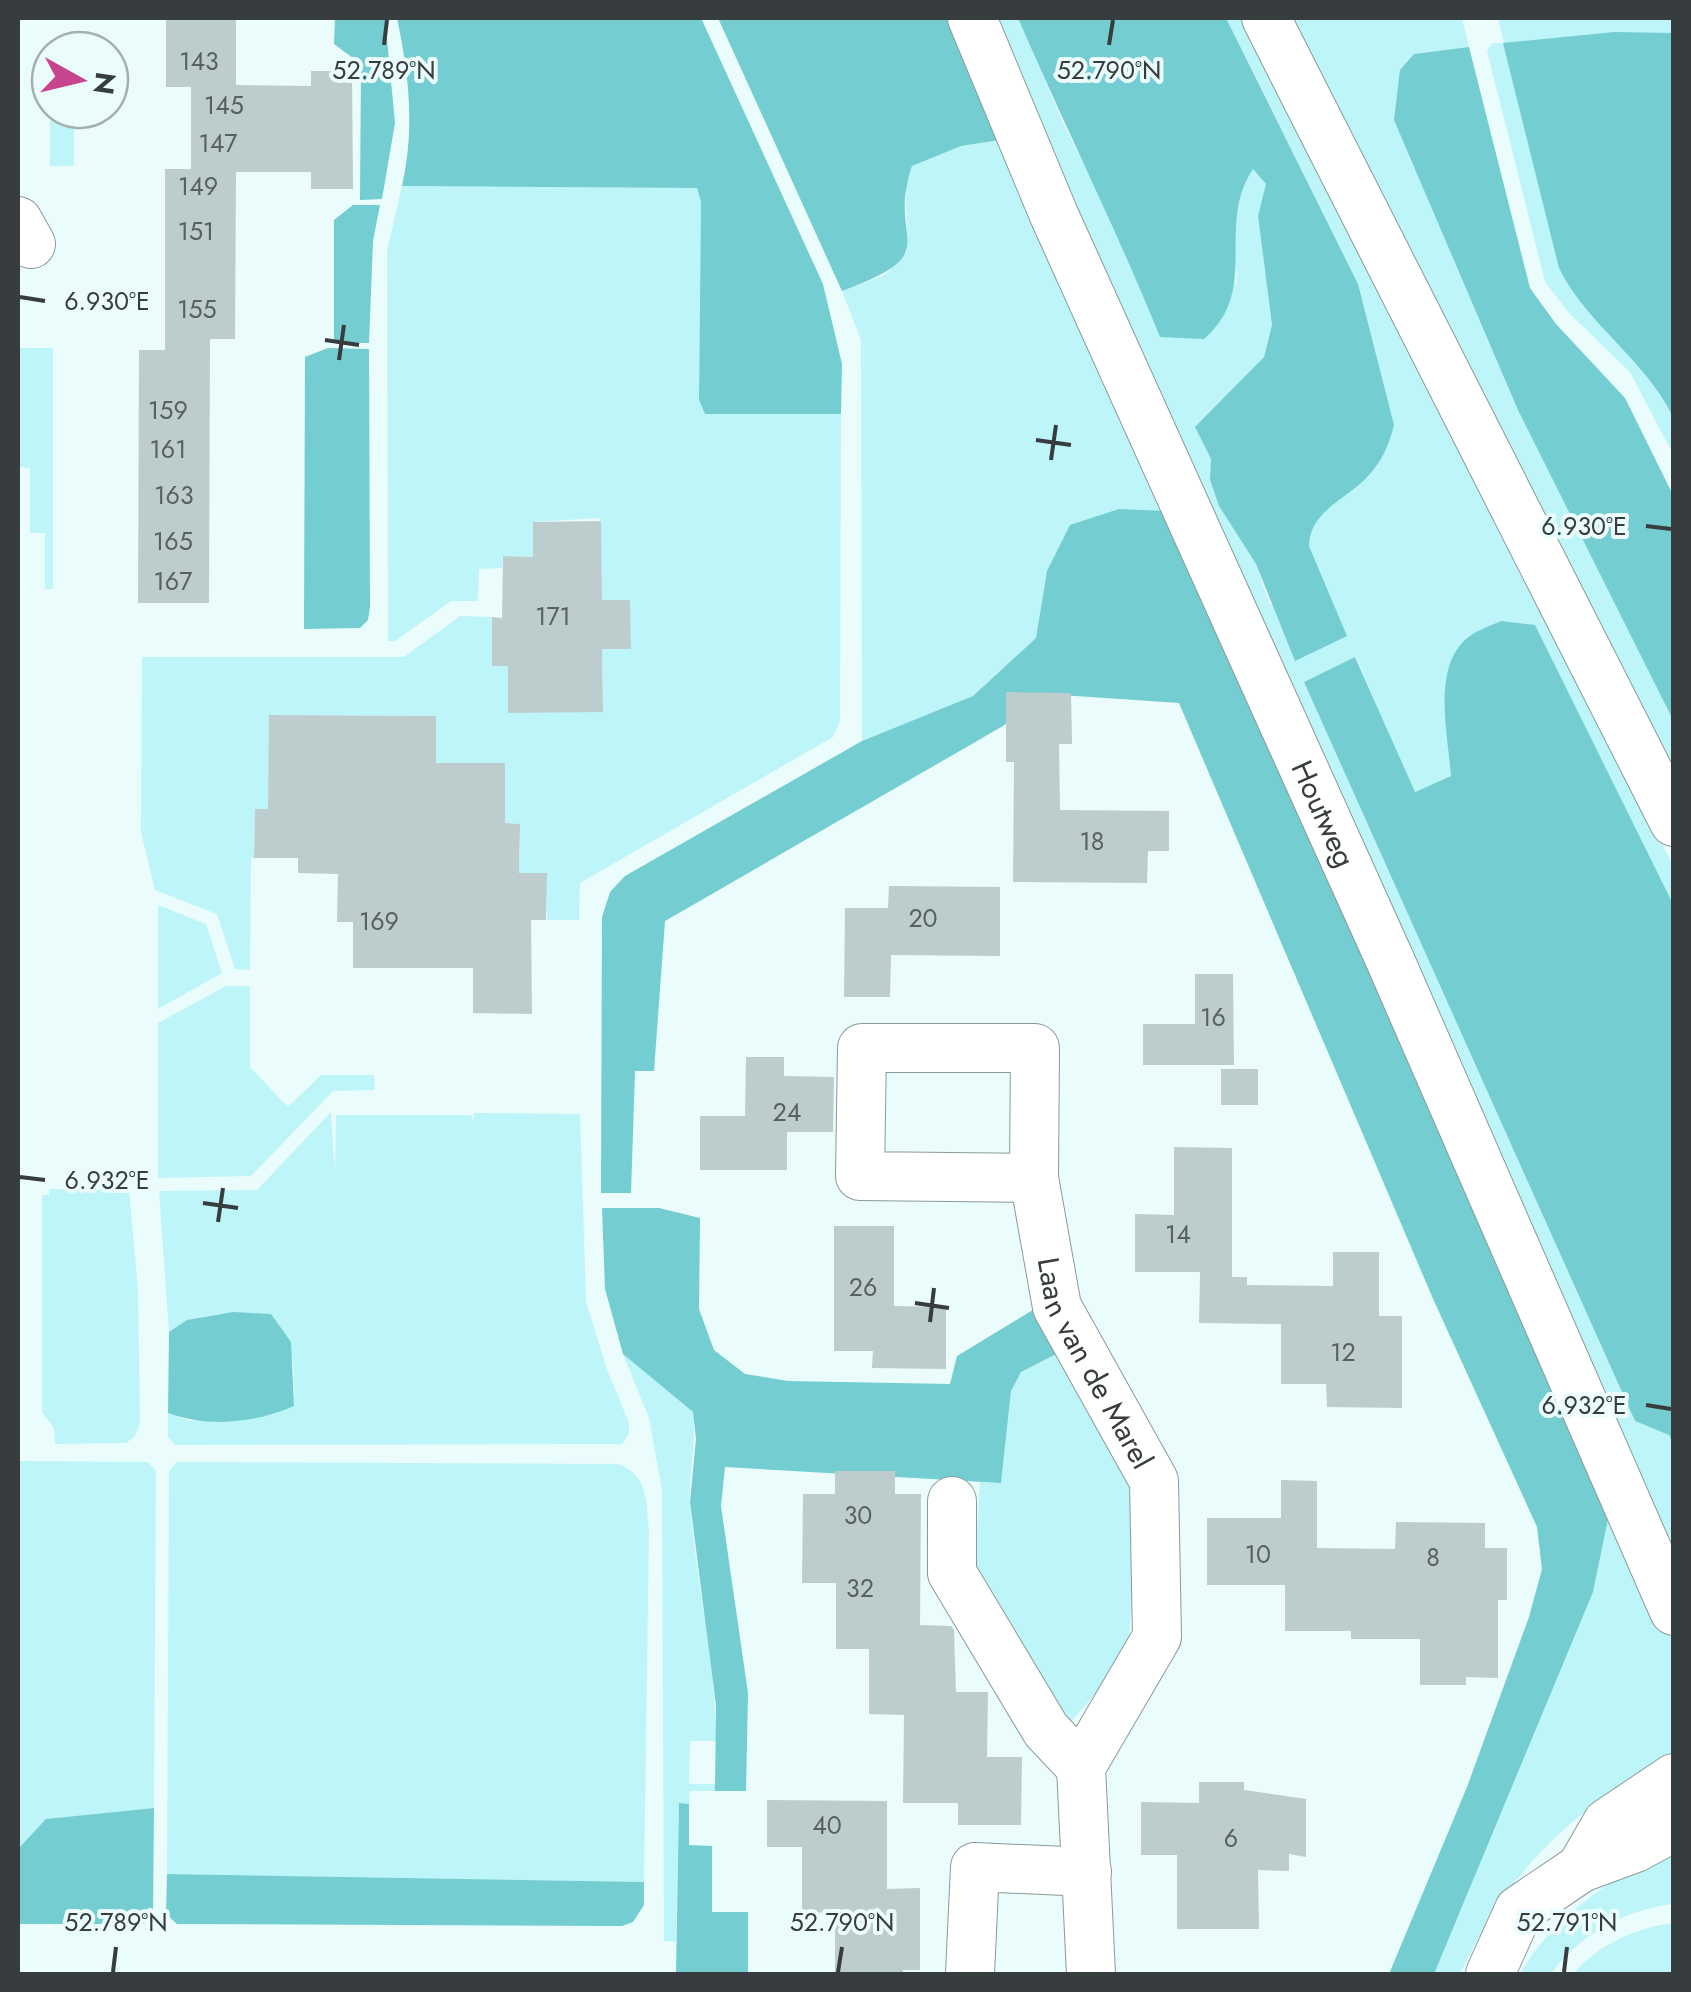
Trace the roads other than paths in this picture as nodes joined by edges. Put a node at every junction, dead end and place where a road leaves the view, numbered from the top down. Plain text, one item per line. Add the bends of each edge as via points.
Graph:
1 (972, 18) edge
2 (1266, 18) edge
3 (1674, 822) edge
4 (1034, 1178) junction
5 (952, 1500) dead end
6 (1674, 1610) edge
7 (1081, 1767) junction
8 (1674, 1778) edge
9 (1674, 1828) edge
10 (1581, 1868) junction
11 (1087, 1872) junction
12 (970, 1974) edge
13 (1091, 1974) edge
14 (1490, 1974) edge

1 - 6 street, Houtweg
2 - 3 street
4 - 4 street, Laan van de Marel via 860,1176 862,1048 1035,1048
4 - 7 street, Laan van de Marel via 1056,1307 1154,1482 1158,1637
5 - 7 street via 952,1574 1046,1730
7 - 11 street
8 - 10 street via 1607,1822
9 - 10 street
10 - 14 street via 1519,1910
11 - 12 street via 975,1868
11 - 13 street

